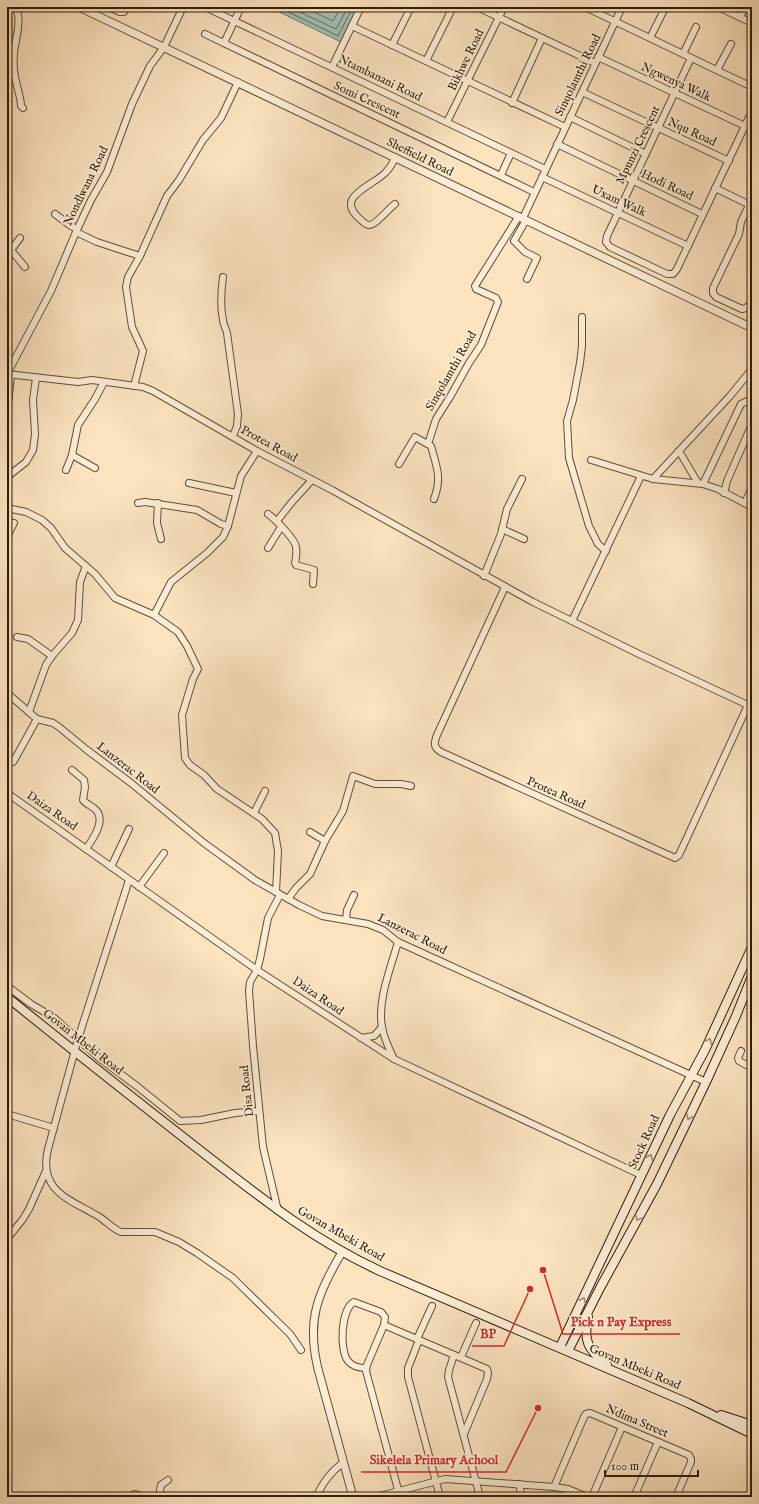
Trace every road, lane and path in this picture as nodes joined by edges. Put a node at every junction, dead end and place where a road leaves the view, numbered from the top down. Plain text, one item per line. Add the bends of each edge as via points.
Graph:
1 (15, 7) edge
2 (79, 7) edge
3 (109, 7) edge
4 (127, 7) edge
5 (183, 7) edge
6 (205, 7) edge
7 (241, 7) edge
8 (361, 7) edge
9 (411, 7) edge
10 (453, 7) edge
11 (477, 7) edge
12 (504, 7) edge
13 (585, 7) edge
14 (622, 7) edge
15 (718, 7) edge
16 (745, 7) edge
17 (663, 12) dead end
18 (499, 17) junction
19 (740, 17) junction
20 (234, 21) junction
21 (615, 22) junction
22 (752, 23) edge
23 (352, 26) junction
24 (696, 27) dead end
25 (205, 34) dead end
26 (542, 38) junction
27 (650, 38) junction
28 (224, 44) junction
29 (731, 44) dead end
30 (392, 45) junction
31 (164, 47) junction
32 (683, 54) junction
33 (691, 58) junction
34 (597, 60) junction
35 (426, 61) junction
36 (332, 67) junction
37 (718, 70) junction
38 (238, 82) junction
39 (467, 82) junction
40 (752, 87) edge
41 (582, 92) junction
42 (675, 93) junction
43 (512, 103) junction
44 (23, 108) dead end
45 (752, 111) edge
46 (570, 117) junction
47 (448, 122) junction
48 (745, 126) junction
49 (565, 127) junction
50 (658, 128) junction
51 (557, 144) junction
52 (511, 153) junction
53 (646, 154) junction
54 (395, 157) junction
55 (729, 161) junction
56 (545, 169) junction
57 (501, 175) junction
58 (542, 177) junction
59 (633, 181) junction
60 (715, 188) junction
61 (534, 192) junction
62 (751, 203) edge
63 (395, 204) dead end
64 (618, 213) junction
65 (55, 214) dead end
66 (702, 214) junction
67 (523, 218) junction
68 (77, 231) junction
69 (20, 238) dead end
70 (688, 246) junction
71 (9, 250) edge
72 (140, 256) junction
73 (24, 267) dead end
74 (223, 277) dead end
75 (527, 279) dead end
76 (752, 302) edge
77 (582, 317) dead end
78 (752, 328) edge
79 (752, 369) edge
80 (8, 374) edge
81 (36, 378) junction
82 (104, 382) junction
83 (134, 386) junction
84 (730, 396) junction
85 (752, 398) edge
86 (741, 404) junction
87 (7, 414) edge
88 (752, 424) edge
89 (233, 436) junction
90 (428, 444) junction
91 (257, 451) junction
92 (679, 451) junction
93 (72, 455) junction
94 (591, 460) dead end
95 (399, 464) dead end
96 (95, 468) dead end
97 (66, 470) dead end
98 (642, 476) junction
99 (7, 477) edge
100 (522, 479) dead end
101 (653, 479) junction
102 (312, 480) junction
103 (189, 483) dead end
104 (701, 483) junction
105 (752, 487) edge
106 (236, 493) junction
107 (724, 493) junction
108 (434, 499) dead end
109 (138, 502) dead end
110 (158, 503) junction
111 (745, 503) junction
112 (752, 507) edge
113 (7, 508) edge
114 (268, 514) dead end
115 (277, 521) junction
116 (14, 524) dead end
117 (228, 526) junction
118 (281, 527) junction
119 (502, 529) junction
120 (7, 537) edge
121 (162, 539) dead end
122 (524, 539) dead end
123 (268, 548) dead end
124 (606, 551) junction
125 (86, 566) junction
126 (484, 576) junction
127 (312, 584) dead end
128 (505, 587) junction
129 (154, 615) junction
130 (572, 621) junction
131 (17, 637) dead end
132 (52, 656) junction
133 (7, 693) edge
134 (750, 706) edge
135 (29, 712) junction
136 (37, 719) junction
137 (7, 763) edge
138 (72, 770) dead end
139 (411, 786) dead end
140 (265, 791) dead end
141 (7, 793) edge
142 (254, 813) junction
143 (129, 829) dead end
144 (310, 832) dead end
145 (325, 841) junction
146 (86, 848) junction
147 (164, 853) dead end
148 (111, 867) junction
149 (129, 880) junction
150 (139, 887) junction
151 (278, 894) junction
152 (354, 895) dead end
153 (288, 899) junction
154 (346, 920) junction
155 (398, 942) junction
156 (752, 947) edge
157 (257, 970) junction
158 (752, 976) edge
159 (7, 986) edge
160 (7, 997) edge
161 (382, 1027) junction
162 (361, 1038) junction
163 (78, 1039) junction
164 (741, 1051) dead end
165 (75, 1052) junction
166 (394, 1059) junction
167 (752, 1068) edge
168 (691, 1076) junction
169 (706, 1082) junction
170 (259, 1111) junction
171 (7, 1114) edge
172 (54, 1128) junction
173 (46, 1171) junction
174 (641, 1175) junction
175 (278, 1211) junction
176 (7, 1239) edge
177 (342, 1252) junction
178 (592, 1304) junction
179 (432, 1306) dead end
180 (476, 1323) dead end
181 (384, 1325) junction
182 (418, 1339) junction
183 (560, 1347) junction
184 (302, 1350) dead end
185 (568, 1351) junction
186 (454, 1355) junction
187 (461, 1358) junction
188 (366, 1368) junction
189 (615, 1372) junction
190 (710, 1413) junction
191 (752, 1424) edge
192 (622, 1426) junction
193 (464, 1434) junction
194 (752, 1434) edge
195 (658, 1442) junction
196 (343, 1463) junction
197 (168, 1480) dead end
198 (436, 1481) junction
199 (475, 1481) junction
200 (519, 1484) junction
201 (554, 1486) junction
202 (398, 1490) junction
203 (128, 1497) edge
204 (144, 1497) edge
205 (161, 1497) edge
206 (316, 1497) edge
207 (353, 1497) edge
208 (376, 1497) edge
209 (400, 1497) edge
210 (440, 1497) edge
211 (480, 1497) edge
212 (522, 1497) edge
213 (587, 1497) edge
214 (592, 1497) edge
215 (634, 1497) edge
216 (676, 1497) edge

1 - 44 street via 18,19 14,68
2 - 31 street, Sheffield Road
3 - 4 street via 124,12
5 - 31 street, Nondlwana Road
6 - 20 street, Ntambanani Road
7 - 20 street
8 - 23 street
9 - 30 street
10 - 35 street
11 - 18 street, Ngwenya Walk
12 - 18 street, Bikhwe Road
13 - 21 street
14 - 21 street, Sinqolamthi Road
15 - 19 street
16 - 19 street
17 - 27 street
18 - 26 street, Ngwenya Walk
18 - 39 street, Bikhwe Road
19 - 22 street
20 - 28 street
20 - 36 street, Ntambanani Road
21 - 27 street
21 - 34 street, Sinqolamthi Road
23 - 30 street
23 - 36 street
24 - 32 street
25 - 28 street, Somi Crescent
26 - 34 street, Ngwenya Walk
26 - 43 street
27 - 32 street
28 - 57 street, Somi Crescent
29 - 37 street
30 - 35 street
31 - 38 street, Sheffield Road
31 - 68 street, Nondlwana Road via 154,60 134,100 111,164
32 - 33 street
33 - 37 street
33 - 42 street, Mpunzi Crescent
34 - 41 street, Sinqolamthi Road
34 - 42 street, Ngwenya Walk
35 - 39 street
36 - 47 street, Ntambanani Road
37 - 40 street
38 - 54 street, Sheffield Road
38 - 72 street via 221,118 167,196
39 - 43 street
39 - 47 street, Bikhwe Road
41 - 46 street, Sinqolamthi Road
41 - 50 street, Nqu Road
42 - 48 street, Ngwenya Walk
42 - 50 street, Mpunzi Crescent
43 - 49 street
45 - 48 street
46 - 49 street, Sinqolamthi Road
46 - 53 street, Hodi Road
47 - 52 street, Ntambanani Road
48 - 55 street
49 - 51 street, Sinqolamthi Road
50 - 53 street, Mpunzi Crescent
50 - 55 street, Nqu Road
51 - 56 street, Sinqolamthi Road
51 - 59 street, Hodi Road
52 - 56 street, Ntambanani Road
52 - 57 street
53 - 59 street, Mpunzi Crescent
54 - 63 street via 385,173 356,194 351,201 351,208 354,214 370,225
54 - 67 street, Sheffield Road
55 - 60 street
56 - 58 street, Sinqolamthi Road
57 - 61 street, Somi Crescent
58 - 61 street, Sinqolamthi Road
58 - 64 street, Uxam Walk
59 - 64 street, Mpunzi Crescent
59 - 66 street, Hodi Road
60 - 62 street
60 - 66 street
61 - 67 street, Sinqolamthi Road
62 - 76 street via 713,293 716,297 742,309
64 - 70 street, Uxam Walk
64 - 70 street, Mpunzi Crescent via 607,236 606,242 610,247 667,274 673,274 677,269
65 - 68 street
66 - 70 street
67 - 75 street via 514,241 525,252 537,258
67 - 78 street, Sheffield Road
67 - 90 street, Sinqolamthi Road via 475,286 476,289 496,298 498,302 481,345 436,420
68 - 72 street via 96,242
68 - 80 street, Nondlwana Road via 51,292
69 - 71 street
71 - 73 street
72 - 83 street via 126,283 132,327 143,351
74 - 89 street via 221,311 227,333 238,414
77 - 124 street via 580,363 567,421 569,458 589,526 598,544
79 - 84 street
80 - 81 street, Protea Road
80 - 87 street
81 - 82 street, Protea Road
81 - 99 street via 33,400 33,450 26,462
82 - 83 street, Protea Road
82 - 93 street via 78,425
83 - 89 street, Protea Road via 153,391
84 - 86 street
84 - 92 street
85 - 86 street
86 - 104 street
88 - 107 street
89 - 91 street, Protea Road
90 - 95 street via 415,437
90 - 108 street via 431,446 439,479
91 - 102 street, Protea Road
91 - 106 street via 241,476
92 - 101 street
92 - 104 street
93 - 96 street
93 - 97 street
94 - 98 street
98 - 101 street
98 - 124 street
100 - 119 street via 507,509
101 - 104 street
102 - 115 street
102 - 126 street, Protea Road
103 - 106 street
104 - 107 street
105 - 111 street
106 - 117 street
107 - 111 street
109 - 110 street
110 - 117 street via 197,510
110 - 121 street via 157,523
111 - 112 street
113 - 125 street via 26,512 42,520 65,548
114 - 115 street
115 - 118 street
116 - 120 street
117 - 129 street via 216,545 171,582
118 - 123 street
118 - 127 street via 297,548 296,565 314,570
119 - 122 street
119 - 126 street
124 - 130 street
125 - 129 street via 115,598
125 - 132 street via 80,582 78,620 72,633
126 - 128 street, Protea Road
128 - 130 street, Protea Road
128 - 134 street, Protea Road via 437,735 434,745 441,752 675,858 679,855
129 - 142 street via 180,634 197,666 182,715 185,760 217,789
130 - 134 street, Protea Road
131 - 132 street via 28,639
132 - 135 street via 42,673
133 - 135 street
135 - 136 street
136 - 137 street via 16,757
136 - 151 street, Lanzerac Road via 56,725 204,843
138 - 146 street via 84,780 83,801 96,810 99,816 98,828
139 - 145 street via 375,784 353,776 346,805
140 - 142 street
141 - 146 street, Daiza Road
142 - 151 street via 277,837
143 - 148 street
144 - 145 street
145 - 153 street via 310,874
146 - 148 street, Daiza Road
147 - 150 street
148 - 149 street, Daiza Road
149 - 150 street, Daiza Road
149 - 163 street
150 - 157 street, Daiza Road
151 - 153 street, Lanzerac Road
151 - 157 street, Disa Road via 268,918
152 - 154 street via 347,910
153 - 154 street, Lanzerac Road via 322,916
154 - 155 street, Lanzerac Road via 377,927
155 - 161 street via 382,1004
155 - 168 street, Lanzerac Road
168 -> 156 main road, Stock Road
157 - 162 street, Daiza Road
157 - 170 street, Disa Road via 250,982 249,991
158 - 169 main road
159 - 163 street via 53,1017
160 - 165 main road, Govan Mbeki Road
161 - 162 street via 374,1036
161 - 166 street
162 - 166 street, Daiza Road
163 - 165 street
163 - 170 street via 180,1121
164 - 167 street via 738,1061
165 - 172 street
165 - 175 main road, Govan Mbeki Road
166 - 174 street, Daiza Road
168 - 169 street, Lanzerac Road
174 -> 168 main road, Stock Road
169 -> 178 main road via 657,1184
170 - 175 street, Disa Road via 263,1147
171 - 172 street
172 - 173 street via 47,1154
173 - 176 street via 29,1209
173 - 184 street via 50,1182 60,1194 117,1230 162,1234 180,1242 234,1278 273,1316
183 -> 174 main road, Stock Road
175 - 177 main road, Govan Mbeki Road
177 - 183 main road, Govan Mbeki Road
177 - 196 street via 320,1295 313,1332 316,1360
178 - 185 main road
178 - 189 main road via 586,1332 587,1342 592,1352
179 - 182 street
180 - 187 street
181 - 182 street
181 - 188 street
181 - 188 street via 385,1317 381,1312 356,1302 349,1306 342,1335 347,1359 351,1364
182 - 186 street
182 - 198 street via 408,1372
183 - 185 main road, Govan Mbeki Road
185 - 189 main road, Govan Mbeki Road
186 - 187 street
186 - 193 street via 448,1375
187 - 193 street via 485,1368 488,1373
188 - 202 street
189 - 190 main road, Govan Mbeki Road
190 - 191 main road, Govan Mbeki Road
190 - 194 main road, Govan Mbeki Road
192 - 195 street, Ndima Street
192 - 201 street, Ndima Street via 586,1414
192 - 214 street
193 - 199 street
195 - 215 street
195 - 216 street, Ndima Street via 687,1454 691,1459 691,1465
196 - 206 street via 328,1476
196 - 207 street
197 - 205 street via 161,1485
198 - 199 street
198 - 202 street
198 - 210 street
199 - 200 street
199 - 211 street
200 - 201 street
200 - 212 street
201 - 213 street
202 - 208 street
202 - 209 street
203 - 204 street via 135,1494

